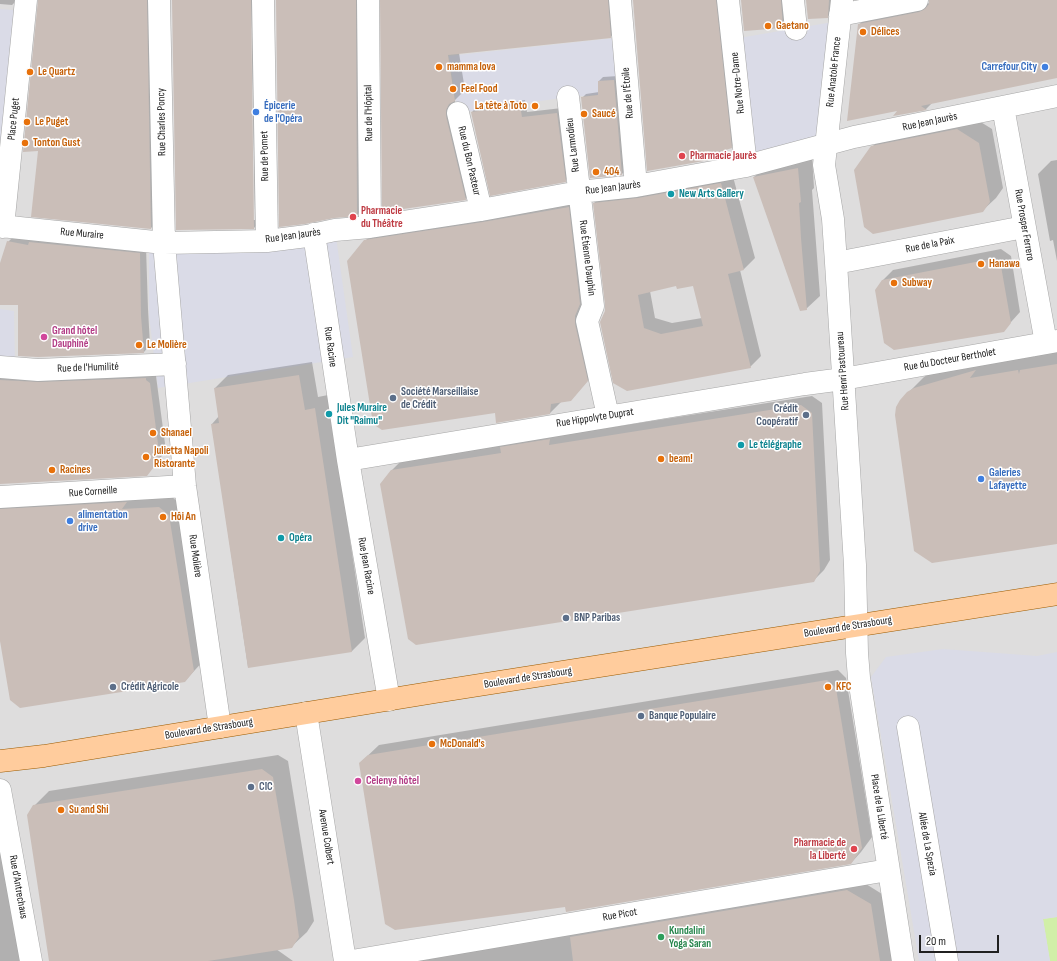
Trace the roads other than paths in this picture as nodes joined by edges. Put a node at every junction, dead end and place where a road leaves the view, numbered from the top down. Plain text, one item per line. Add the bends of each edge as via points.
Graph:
1 (159, 0) edge
2 (263, 0) edge
3 (368, 0) edge
4 (620, 0) edge
5 (728, 0) edge
6 (792, 0) edge
7 (917, 0) edge
8 (25, 6) edge
9 (841, 8) edge
10 (796, 29) dead end
11 (1057, 96) edge
12 (568, 97) dead end
13 (1003, 107) junction
14 (458, 113) dead end
15 (827, 144) junction
16 (746, 166) junction
17 (636, 186) junction
18 (579, 192) junction
19 (481, 210) junction
20 (2, 226) edge
21 (370, 227) junction
22 (1024, 227) junction
23 (314, 234) junction
24 (267, 241) junction
25 (164, 243) junction
26 (836, 263) junction
27 (1051, 342) edge
28 (0, 367) edge
29 (176, 374) junction
30 (843, 379) junction
31 (608, 416) junction
32 (348, 460) junction
33 (185, 486) junction
34 (0, 497) edge
35 (1057, 594) edge
36 (857, 626) junction
37 (389, 700) junction
38 (306, 713) junction
39 (220, 727) junction
40 (908, 727) dead end
41 (0, 762) edge
42 (0, 790) edge
43 (888, 870) junction
44 (31, 961) edge
45 (345, 961) edge
46 (352, 961) edge
47 (903, 961) edge
48 (947, 961) edge

1 - 25 street, Rue Charles Poncy
2 - 24 street, Rue de Pomet
3 - 21 street, Rue de l'Hôpital
4 - 17 street, Rue de l'Étoile
5 - 16 street, Rue Notre-Dame
6 - 10 street
7 - 9 street
8 - 20 street, Place Puget
9 - 15 street, Rue Anatole France
11 - 13 street, Rue Jean Jaurès
12 - 18 street, Rue Larmodieu
13 - 15 street, Rue Jean Jaurès
13 - 22 street, Rue Prosper Ferrero
14 - 19 street, Rue du Bon Pasteur
15 - 16 street, Rue Jean Jaurès
15 - 26 street, Rue Henri Pastoureau via 824,165 833,219
16 - 17 street, Rue Jean Jaurès
17 - 18 street, Rue Jean Jaurès
18 - 19 street, Rue Jean Jaurès
18 - 31 street, Rue Étienne Dauphin via 593,306 587,321
19 - 21 street, Rue Jean Jaurès
20 - 25 street, Rue Muraire
21 - 23 street, Rue Jean Jaurès
22 - 26 street, Rue de la Paix
22 - 27 street, Rue Prosper Ferrero
23 - 24 street, Rue Jean Jaurès
23 - 32 street, Rue Racine
24 - 25 street, Rue Jean Jaurès
25 - 29 street, Rue Charles Poncy
26 - 30 street, Rue Henri Pastoureau
27 - 30 street, Rue du Docteur Bertholet
28 - 29 street, Rue de l'Humilité
29 - 33 street, Rue Molière
30 - 31 street, Rue Hippolyte Duprat
30 - 36 street, Rue Henri Pastoureau
31 - 32 street, Rue Hippolyte Duprat
32 - 37 street, Rue Jean Racine
33 - 34 street, Rue Corneille
33 - 39 street, Rue Molière
35 - 36 main road, Boulevard de Strasbourg
36 - 37 main road, Boulevard de Strasbourg
36 - 43 street, Place de la Liberté via 859,678
37 - 38 main road, Boulevard de Strasbourg
38 - 39 main road, Boulevard de Strasbourg
38 - 45 street, Avenue Colbert
39 - 41 main road, Boulevard de Strasbourg
40 - 48 street, Allée de La Spezia
42 - 44 street, Rue d'Antrechaus
43 - 46 street, Rue Picot
43 - 47 street, Place de la Liberté

